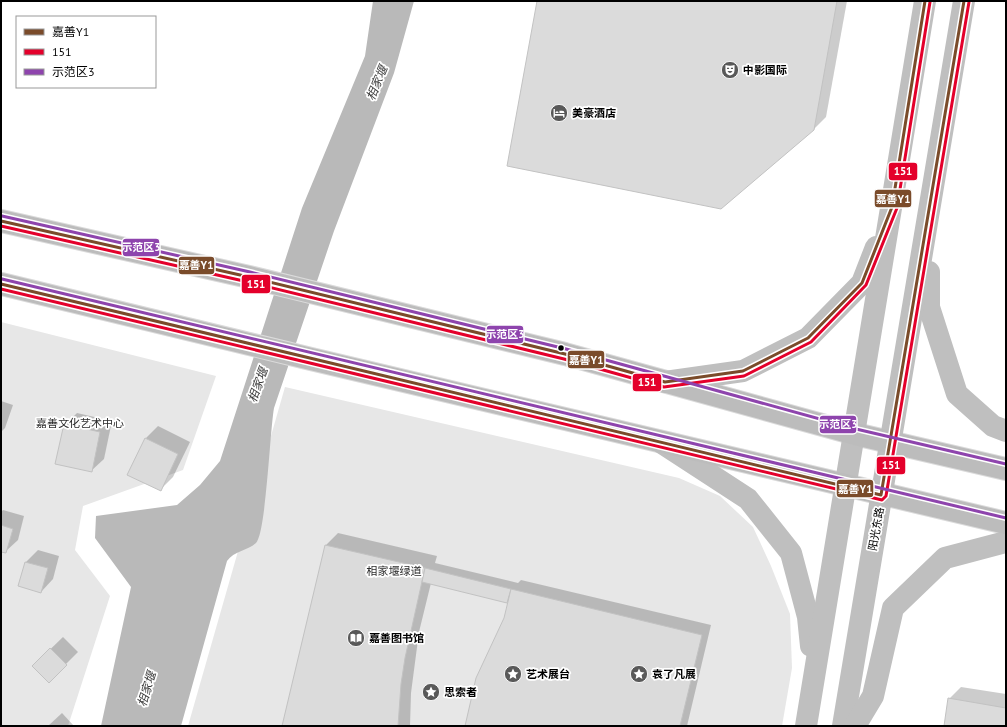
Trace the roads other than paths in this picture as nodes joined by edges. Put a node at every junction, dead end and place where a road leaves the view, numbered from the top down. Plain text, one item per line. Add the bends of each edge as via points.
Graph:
1 (925, 1) edge
2 (964, 1) edge
3 (892, 207) junction
4 (928, 216) junction
5 (1, 221) edge
6 (1, 284) edge
7 (665, 382) junction
8 (1006, 431) edge
9 (855, 434) junction
10 (661, 442) junction
11 (890, 443) junction
12 (1006, 470) edge
13 (845, 486) junction
14 (881, 495) junction
15 (1006, 523) edge
16 (1006, 542) edge
17 (814, 678) junction
18 (806, 726) edge
19 (843, 726) edge
20 (855, 726) edge

1 - 3 main road
2 - 4 main road, 阳光东路
3 - 7 main road via 862,282 808,338 743,371
3 - 9 main road
4 - 8 main road via 929,307 957,394 993,426
4 - 11 main road, 阳光东路
5 - 7 main road via 328,296 566,354
6 - 10 main road
7 - 9 main road
9 - 11 main road
9 - 13 main road
10 - 13 main road
10 - 17 main road via 748,499 791,554 808,617
11 - 12 main road
11 - 14 main road, 阳光东路
13 - 14 main road
13 - 17 main road
14 - 15 main road
14 - 19 main road, 阳光东路
16 - 20 main road via 945,558 893,608 873,696
17 - 18 main road

